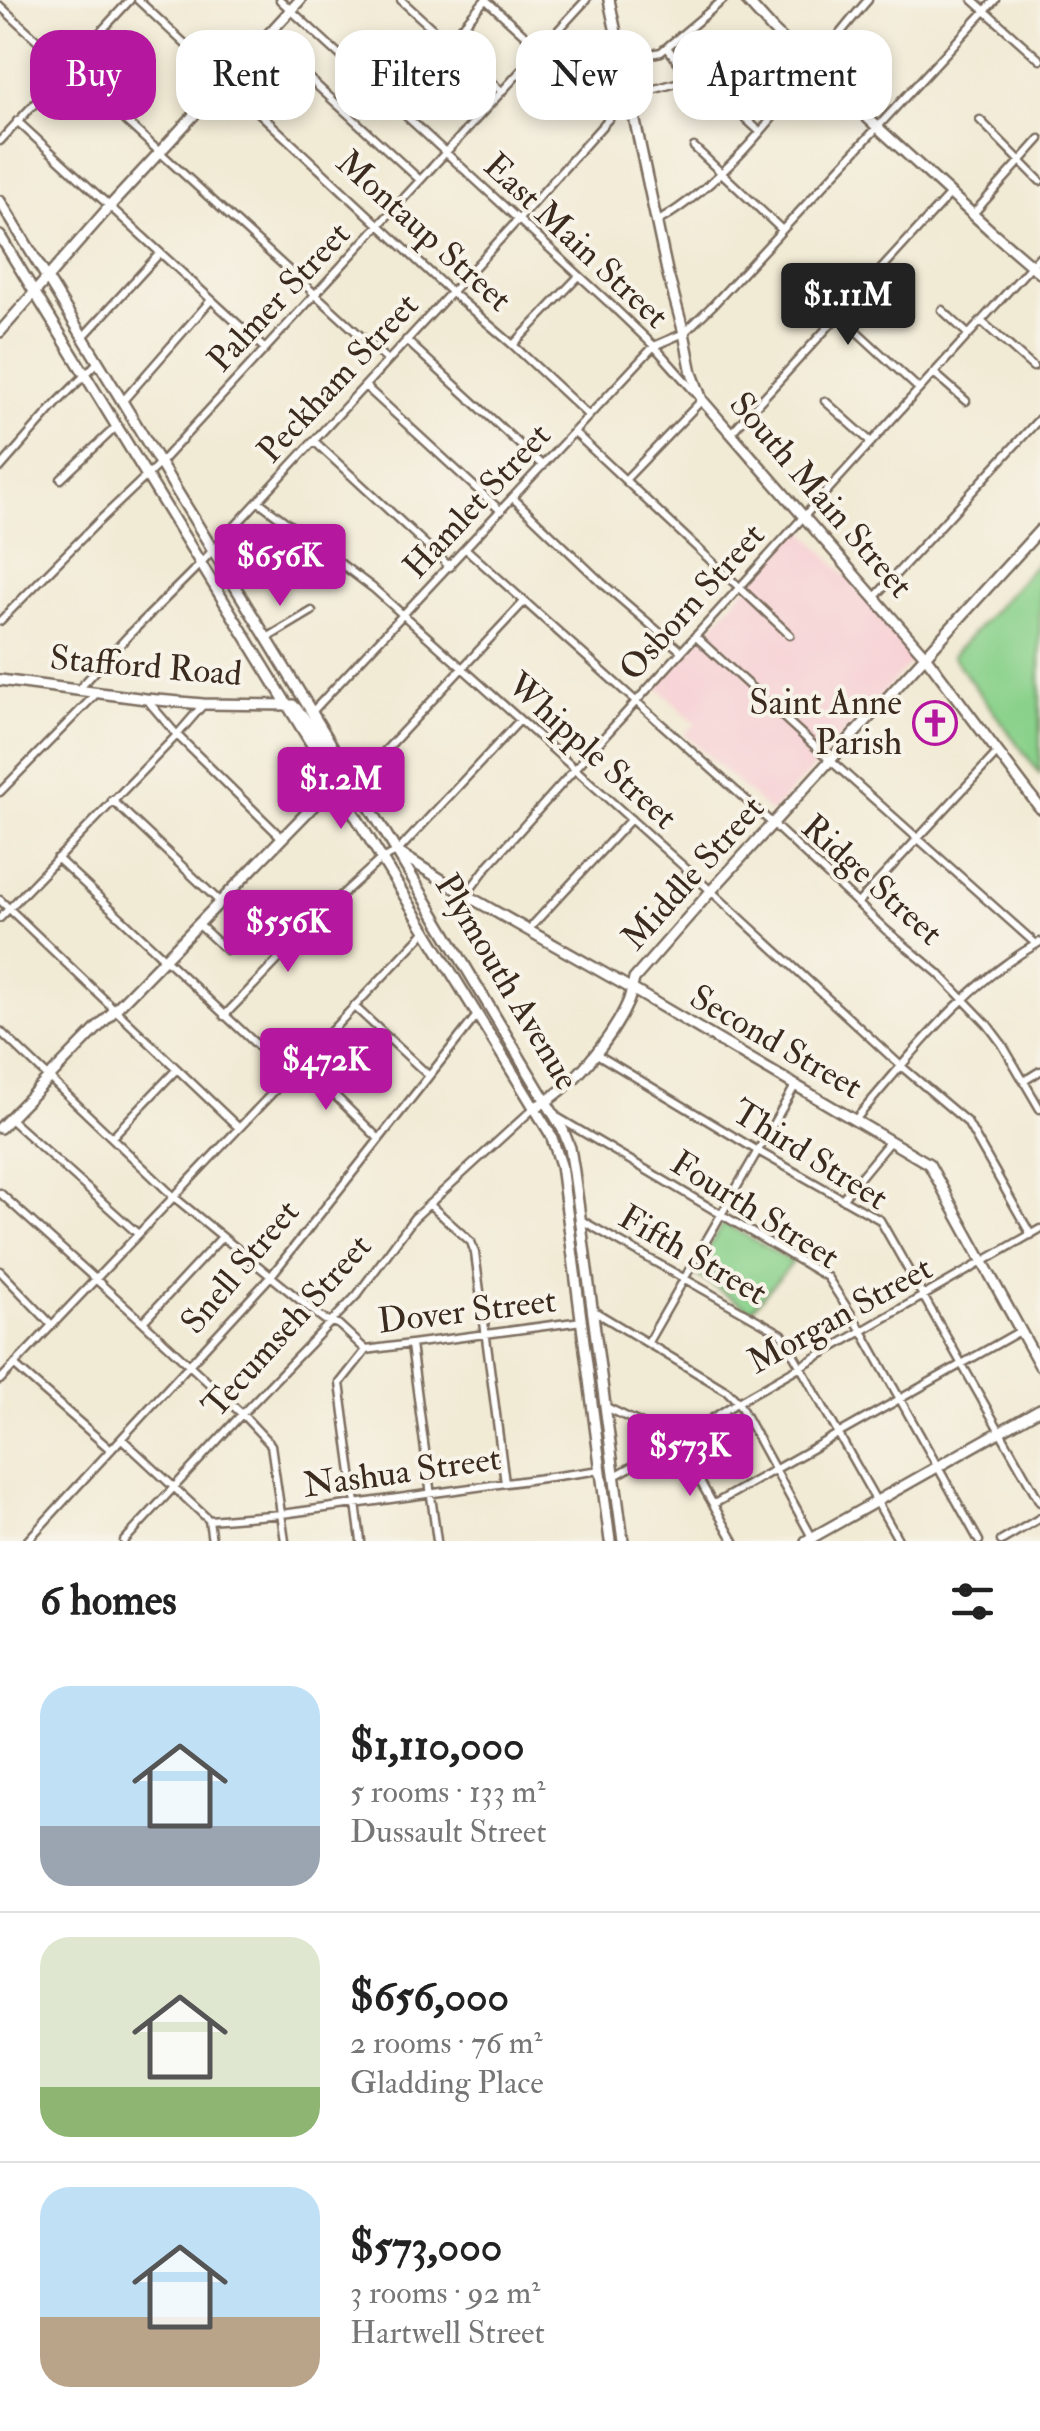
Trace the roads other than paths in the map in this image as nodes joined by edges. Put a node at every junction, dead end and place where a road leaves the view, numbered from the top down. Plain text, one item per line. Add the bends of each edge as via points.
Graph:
1 (130, 0) edge
2 (138, 0) edge
3 (280, 0) edge
4 (300, 0) edge
5 (401, 0) edge
6 (486, 0) edge
7 (586, 0) edge
8 (609, 0) edge
9 (723, 0) edge
10 (746, 0) edge
11 (868, 0) edge
12 (973, 0) edge
13 (995, 0) edge
14 (0, 6) edge
15 (291, 10) junction
16 (985, 11) junction
17 (102, 30) edge
18 (272, 30) edge
19 (434, 30) edge
20 (459, 30) edge
21 (518, 30) edge
22 (558, 30) edge
23 (616, 30) edge
24 (773, 30) edge
25 (845, 30) edge
26 (30, 33) edge
27 (176, 36) edge
28 (666, 47) junction
29 (653, 54) edge
30 (1040, 60) edge
31 (516, 77) edge
32 (315, 84) edge
33 (496, 87) edge
34 (653, 89) edge
35 (502, 92) junction
36 (30, 108) edge
37 (125, 120) edge
38 (189, 120) edge
39 (265, 120) edge
40 (607, 120) edge
41 (633, 120) edge
42 (747, 120) edge
43 (770, 120) edge
44 (870, 120) edge
45 (980, 120) dead end
46 (18, 121) junction
47 (879, 128) junction
48 (760, 132) junction
49 (0, 140) edge
50 (1040, 140) edge
51 (694, 147) dead end
52 (160, 152) junction
53 (444, 154) junction
54 (1020, 161) junction
55 (720, 173) junction
56 (420, 180) junction
57 (1040, 181) edge
58 (950, 194) junction
59 (0, 201) edge
60 (110, 206) junction
61 (973, 214) junction
62 (518, 220) junction
63 (656, 223) junction
64 (379, 225) junction
65 (781, 230) junction
66 (0, 236) edge
67 (160, 253) junction
68 (1040, 256) edge
69 (1036, 269) edge
70 (580, 276) junction
71 (46, 277) junction
72 (451, 292) junction
73 (34, 293) junction
74 (315, 295) junction
75 (211, 300) junction
76 (942, 310) dead end
77 (838, 315) junction
78 (981, 322) junction
79 (0, 332) edge
80 (684, 334) junction
81 (969, 335) junction
82 (83, 338) junction
83 (406, 340) junction
84 (513, 346) junction
85 (654, 346) junction
86 (264, 349) junction
87 (387, 360) junction
88 (98, 362) junction
89 (1034, 368) dead end
90 (934, 373) junction
91 (84, 375) junction
92 (365, 386) junction
93 (919, 389) junction
94 (702, 400) junction
95 (966, 401) dead end
96 (122, 402) junction
97 (825, 402) dead end
98 (589, 416) junction
99 (1040, 418) edge
100 (116, 427) junction
101 (574, 433) junction
102 (731, 433) junction
103 (314, 441) junction
104 (871, 442) junction
105 (160, 463) junction
106 (543, 466) junction
107 (0, 468) edge
108 (146, 476) junction
109 (61, 479) dead end
110 (624, 480) junction
111 (513, 498) junction
112 (258, 500) junction
113 (501, 511) junction
114 (803, 516) junction
115 (1040, 530) edge
116 (466, 549) junction
117 (213, 550) junction
118 (200, 564) junction
119 (450, 567) junction
120 (740, 587) junction
121 (875, 598) junction
122 (523, 603) junction
123 (312, 611) dead end
124 (404, 616) junction
125 (0, 620) edge
126 (790, 635) dead end
127 (695, 636) junction
128 (266, 638) junction
129 (681, 651) junction
130 (926, 657) junction
131 (463, 669) junction
132 (0, 680) edge
133 (79, 689) junction
134 (98, 692) junction
135 (146, 700) junction
136 (635, 702) junction
137 (203, 704) junction
138 (286, 706) junction
139 (312, 712) junction
140 (520, 720) junction
141 (177, 735) junction
142 (996, 752) junction
143 (831, 761) junction
144 (575, 769) junction
145 (355, 783) junction
146 (334, 784) junction
147 (0, 792) edge
148 (112, 800) junction
149 (1040, 808) edge
150 (631, 820) junction
151 (774, 825) junction
152 (280, 837) junction
153 (918, 838) junction
154 (397, 852) junction
155 (57, 858) junction
156 (380, 858) junction
157 (711, 891) junction
158 (466, 895) junction
159 (0, 900) edge
160 (219, 901) junction
161 (858, 903) junction
162 (9, 908) junction
163 (0, 918) edge
164 (197, 924) junction
165 (528, 930) junction
166 (426, 931) junction
167 (1038, 943) edge
168 (226, 950) dead end
169 (163, 959) junction
170 (632, 989) junction
171 (963, 998) junction
172 (354, 1006) junction
173 (113, 1010) junction
174 (478, 1014) junction
175 (224, 1016) junction
176 (0, 1031) edge
177 (595, 1054) junction
178 (301, 1062) junction
179 (901, 1066) junction
180 (176, 1070) junction
181 (1040, 1071) edge
182 (289, 1075) junction
183 (428, 1075) junction
184 (49, 1078) junction
185 (1024, 1081) junction
186 (795, 1086) junction
187 (547, 1102) junction
188 (535, 1107) junction
189 (1040, 1109) edge
190 (555, 1116) junction
191 (10, 1119) junction
192 (854, 1120) junction
193 (0, 1128) edge
194 (239, 1128) junction
195 (112, 1137) junction
196 (378, 1138) junction
197 (890, 1141) junction
198 (758, 1151) junction
199 (0, 1192) edge
200 (174, 1197) junction
201 (842, 1199) junction
202 (428, 1204) junction
203 (722, 1216) junction
204 (581, 1220) junction
205 (1040, 1229) edge
206 (138, 1234) junction
207 (1031, 1235) junction
208 (222, 1238) junction
209 (983, 1263) junction
210 (0, 1272) edge
211 (270, 1276) junction
212 (685, 1278) junction
213 (95, 1280) junction
214 (922, 1297) junction
215 (592, 1310) junction
216 (143, 1322) junction
217 (332, 1322) junction
218 (582, 1322) junction
219 (52, 1325) junction
220 (862, 1331) junction
221 (1020, 1331) junction
222 (485, 1335) junction
223 (648, 1342) junction
224 (411, 1345) junction
225 (366, 1350) junction
226 (14, 1364) junction
227 (961, 1364) junction
228 (189, 1366) junction
229 (800, 1366) junction
230 (1040, 1366) edge
231 (0, 1380) edge
232 (900, 1399) junction
233 (738, 1402) junction
234 (605, 1407) junction
235 (1040, 1409) edge
236 (242, 1414) junction
237 (1000, 1433) junction
238 (837, 1434) junction
239 (122, 1439) junction
240 (677, 1440) junction
241 (111, 1450) junction
242 (939, 1467) junction
243 (776, 1469) junction
244 (601, 1470) junction
245 (614, 1476) junction
246 (505, 1483) junction
247 (174, 1488) junction
248 (431, 1493) junction
249 (875, 1502) junction
250 (1040, 1502) edge
251 (357, 1503) junction
252 (714, 1504) junction
253 (282, 1514) junction
254 (1040, 1518) edge
255 (210, 1520) junction
256 (811, 1540) edge
257 (27, 1541) edge
258 (124, 1541) edge
259 (212, 1541) edge
260 (286, 1541) edge
261 (362, 1541) edge
262 (437, 1541) edge
263 (610, 1541) edge
264 (623, 1541) edge
265 (734, 1541) edge
266 (899, 1541) edge
267 (980, 1541) edge
268 (1000, 1541) edge

1 - 17 street
2 - 27 street, Montaup Street
3 - 15 street, East Main Street
4 - 15 main road
5 - 19 street
6 - 20 street
6 - 21 street
7 - 22 street, Palmer Street
8 - 23 main road, South Main Street
9 - 28 street
10 - 24 main road
11 - 25 street
12 - 16 street
13 - 16 street
14 - 26 street
15 - 18 main road
15 - 53 street, East Main Street
16 - 30 street
16 - 47 street
28 - 29 street
28 - 34 street via 690,79
31 - 35 street, Palmer Street
32 - 56 street
33 - 35 street
35 - 53 street, Palmer Street
36 - 46 street
37 - 52 street
38 - 52 main road
39 - 64 street, Montaup Street
40 - 62 street, Peckham Street
41 - 63 main road, South Main Street
42 - 48 street
43 - 48 street
44 - 47 main road
45 - 54 street
46 - 49 street
46 - 60 street
47 - 58 main road
47 - 65 street
48 - 55 street
50 - 54 street
51 - 55 street
52 - 60 main road
52 - 74 street
53 - 56 street, Palmer Street
53 - 62 street, East Main Street
54 - 57 street
54 - 61 street
55 - 63 street
55 - 65 street
56 - 64 street, Palmer Street
58 - 61 main road
58 - 77 street
59 - 71 main road, Plymouth Avenue
60 - 67 street
60 - 71 main road
61 - 69 main road
62 - 70 street, East Main Street
62 - 72 street, Peckham Street
63 - 80 main road, South Main Street
64 - 72 street, Montaup Street
64 - 74 street, Palmer Street
65 - 80 street
66 - 73 main road, Plymouth Avenue
67 - 75 street
67 - 82 street
68 - 69 street, Osborn Street
69 - 78 street, Osborn Street
70 - 84 street
70 - 85 street, East Main Street
71 - 73 main road
71 - 82 main road, Plymouth Avenue
72 - 83 street, Peckham Street
72 - 84 street, Montaup Street
73 - 79 main road
73 - 91 main road, Plymouth Avenue
74 - 86 street, Palmer Street
74 - 87 street
75 - 86 street
75 - 96 street
76 - 81 street
77 - 93 street
77 - 102 street
78 - 81 street, Osborn Street
78 - 89 street
80 - 85 street, Hamlet Street
80 - 94 main road, South Main Street
81 - 90 street, Osborn Street
82 - 88 main road, Plymouth Avenue
83 - 87 street, Peckham Street
83 - 106 street
84 - 98 street, Montaup Street
85 - 94 street, East Main Street
85 - 98 street, Hamlet Street
86 - 105 street, Palmer Street
87 - 92 street, Peckham Street
88 - 91 street
88 - 96 main road, Plymouth Avenue
90 - 93 street, Osborn Street
90 - 95 street
91 - 100 main road, Plymouth Avenue
91 - 107 street
92 - 103 street, Peckham Street
92 - 113 street
93 - 104 street, Osborn Street
94 - 102 main road, South Main Street
94 - 110 street
96 - 105 main road, Plymouth Avenue
97 - 104 street
98 - 101 street, Hamlet Street
99 - 121 street
100 - 108 main road, Plymouth Avenue
100 - 109 street
101 - 106 street, Hamlet Street
101 - 110 street
102 - 114 main road, South Main Street
103 - 112 street, Peckham Street
103 - 119 street
104 - 114 street, Osborn Street
105 - 108 street, Palmer Street
105 - 117 main road, Plymouth Avenue
106 - 111 street, Hamlet Street
108 - 118 main road, Plymouth Avenue
108 - 125 street, Palmer Street
110 - 120 street
111 - 113 street, Hamlet Street
111 - 129 street
112 - 117 street, Peckham Street
112 - 124 street, Whipple Street
113 - 116 street, Hamlet Street
114 - 120 street, Osborn Street
114 - 121 main road, South Main Street
115 - 130 main road, Middle Street
116 - 119 street, Hamlet Street
116 - 122 street, Ridge Street
117 - 118 street, Peckham Street
117 - 128 main road, Plymouth Avenue
118 - 133 street, Peckham Street
118 - 138 main road, Plymouth Avenue
119 - 124 street, Hamlet Street
120 - 126 street
120 - 127 street, Osborn Street
121 - 130 main road, South Main Street
122 - 131 street
122 - 136 street, Ridge Street
123 - 128 street
124 - 131 street, Whipple Street
124 - 139 street, Hamlet Street
127 - 129 street, Osborn Street
127 - 143 street
128 - 139 main road, Plymouth Avenue
129 - 136 street, Osborn Street
130 - 142 main road, South Main Street
130 - 143 main road, Middle Street
131 - 140 street, Whipple Street
131 - 145 street
132 - 133 main road, Stafford Road
133 - 134 main road, Stafford Road
134 - 135 main road, Stafford Road
134 - 147 street
135 - 137 main road, Stafford Road
135 - 141 street
136 - 144 street, Osborn Street
136 - 151 street, Ridge Street
137 - 138 main road, Stafford Road
137 - 141 street
138 - 145 main road via 298,709
138 - 146 main road, Plymouth Avenue
139 - 145 main road, Plymouth Avenue
140 - 144 street, Whipple Street
140 - 154 street
141 - 148 street
141 - 152 street
142 - 149 main road, South Main Street
142 - 153 street
143 - 151 main road, Middle Street
143 - 153 street
144 - 150 street, Whipple Street
144 - 158 street, Osborn Street
145 - 146 main road
145 - 154 main road, Plymouth Avenue
146 - 152 main road
146 - 156 main road, Plymouth Avenue
148 - 155 street
148 - 160 street
150 - 157 street, Whipple Street
150 - 165 street
151 - 157 main road, Middle Street
151 - 161 street, Ridge Street
152 - 160 main road
153 - 161 street
153 - 167 street
154 - 156 street
154 - 158 main road, Second Street
154 - 187 main road, Plymouth Avenue
155 - 162 street
155 - 169 street
156 - 166 main road, Plymouth Avenue
156 - 175 street
157 - 170 main road, Middle Street
157 - 179 street, Whipple Street
158 - 165 main road, Second Street
159 - 162 street
160 - 164 main road
161 - 171 street, Ridge Street
162 - 163 street
162 - 173 street
164 - 168 street
164 - 169 main road
165 - 170 main road, Second Street
166 - 172 street
166 - 174 main road, Plymouth Avenue
167 - 171 street
169 - 173 main road
169 - 175 street
170 - 177 main road, Middle Street
170 - 186 main road, Second Street
171 - 179 street
171 - 185 street, Ridge Street
172 - 178 street
172 - 183 street
173 - 180 street
173 - 184 main road
174 - 183 street, Snell Street
174 - 188 main road, Plymouth Avenue
175 - 182 street
176 - 184 street, Dover Street
177 - 187 main road, Middle Street
177 - 198 street, Third Street
178 - 182 street
178 - 196 street
179 - 192 street
179 - 207 street, Whipple Street via 967,1122
180 - 194 street
180 - 195 street
181 - 185 street
182 - 194 street
183 - 196 street, Snell Street
184 - 191 main road
184 - 195 street, Dover Street
185 - 189 street, Ridge Street
186 - 192 main road, Second Street
186 - 198 street
187 - 188 main road
187 - 190 main road, Plymouth Avenue
188 - 202 street, Tecumseh Street
188 - 218 main road, Plymouth Avenue via 560,1158
190 - 203 street, Fourth Street
190 - 204 main road, Plymouth Avenue via 572,1155
191 - 193 main road
191 - 206 street
192 - 197 main road, Second Street
194 - 200 street
195 - 200 street, Dover Street
196 - 211 street, Snell Street
197 - 201 street
197 - 209 main road, Second Street via 930,1164
198 - 201 street, Third Street
198 - 203 street
199 - 213 street
200 - 206 street
200 - 208 street, Dover Street
201 - 214 street, Third Street via 880,1220
202 - 217 street, Tecumseh Street
202 - 222 street via 471,1242
203 - 212 street
203 - 220 street, Fourth Street via 827,1277
204 - 212 street, Fifth Street
204 - 215 main road, Plymouth Avenue
205 - 207 street, Morgan Street
206 - 213 street
207 - 209 street, Morgan Street
208 - 211 street, Dover Street
208 - 216 street
209 - 214 street, Morgan Street
209 - 221 main road, Second Street
210 - 219 street
211 - 217 street, Dover Street
211 - 228 street, Snell Street
212 - 223 street
212 - 229 street, Fifth Street via 782,1334
213 - 216 street
213 - 219 street
214 - 220 street, Morgan Street
214 - 227 street, Third Street
215 - 223 street
215 - 234 main road, Plymouth Avenue
216 - 228 street
217 - 225 street, Dover Street
217 - 236 street, Tecumseh Street
218 - 222 street, Dover Street
218 - 244 main road, Plymouth Avenue
219 - 226 street
220 - 229 street, Morgan Street
220 - 232 street, Fourth Street
221 - 227 street
221 - 230 main road, Second Street
222 - 224 street, Dover Street
222 - 246 street
223 - 233 street
224 - 225 street, Dover Street
224 - 248 street
225 - 251 street via 340,1383
226 - 231 street
226 - 241 street
227 - 232 street
227 - 237 street, Third Street
228 - 236 street
228 - 239 street, Snell Street
229 - 233 street, Morgan Street
229 - 238 street, Fifth Street
232 - 238 street
232 - 242 street, Fourth Street
233 - 240 street, Morgan Street
233 - 243 street
234 - 240 street
234 - 245 main road, Plymouth Avenue
235 - 237 main road
236 - 247 street, Tecumseh Street
236 - 253 street via 274,1450
237 - 242 main road
237 - 250 street, Third Street
238 - 243 street
238 - 249 street, Fifth Street
239 - 241 street, Snell Street
239 - 247 street
240 - 245 street, Morgan Street
240 - 252 street
241 - 257 street, Snell Street
242 - 249 main road
242 - 267 street, Fourth Street
243 - 252 street
243 - 256 street
244 - 246 street, Nashua Street
244 - 263 main road, Plymouth Avenue
245 - 264 main road, Plymouth Avenue
246 - 248 street, Nashua Street
247 - 255 street
247 - 258 street, Tecumseh Street
248 - 251 street, Nashua Street
248 - 262 street
249 - 256 main road
249 - 266 street, Fifth Street
251 - 253 street, Nashua Street
251 - 261 street
252 - 265 street
253 - 255 street, Nashua Street
253 - 260 street
254 - 268 street
255 - 259 street

